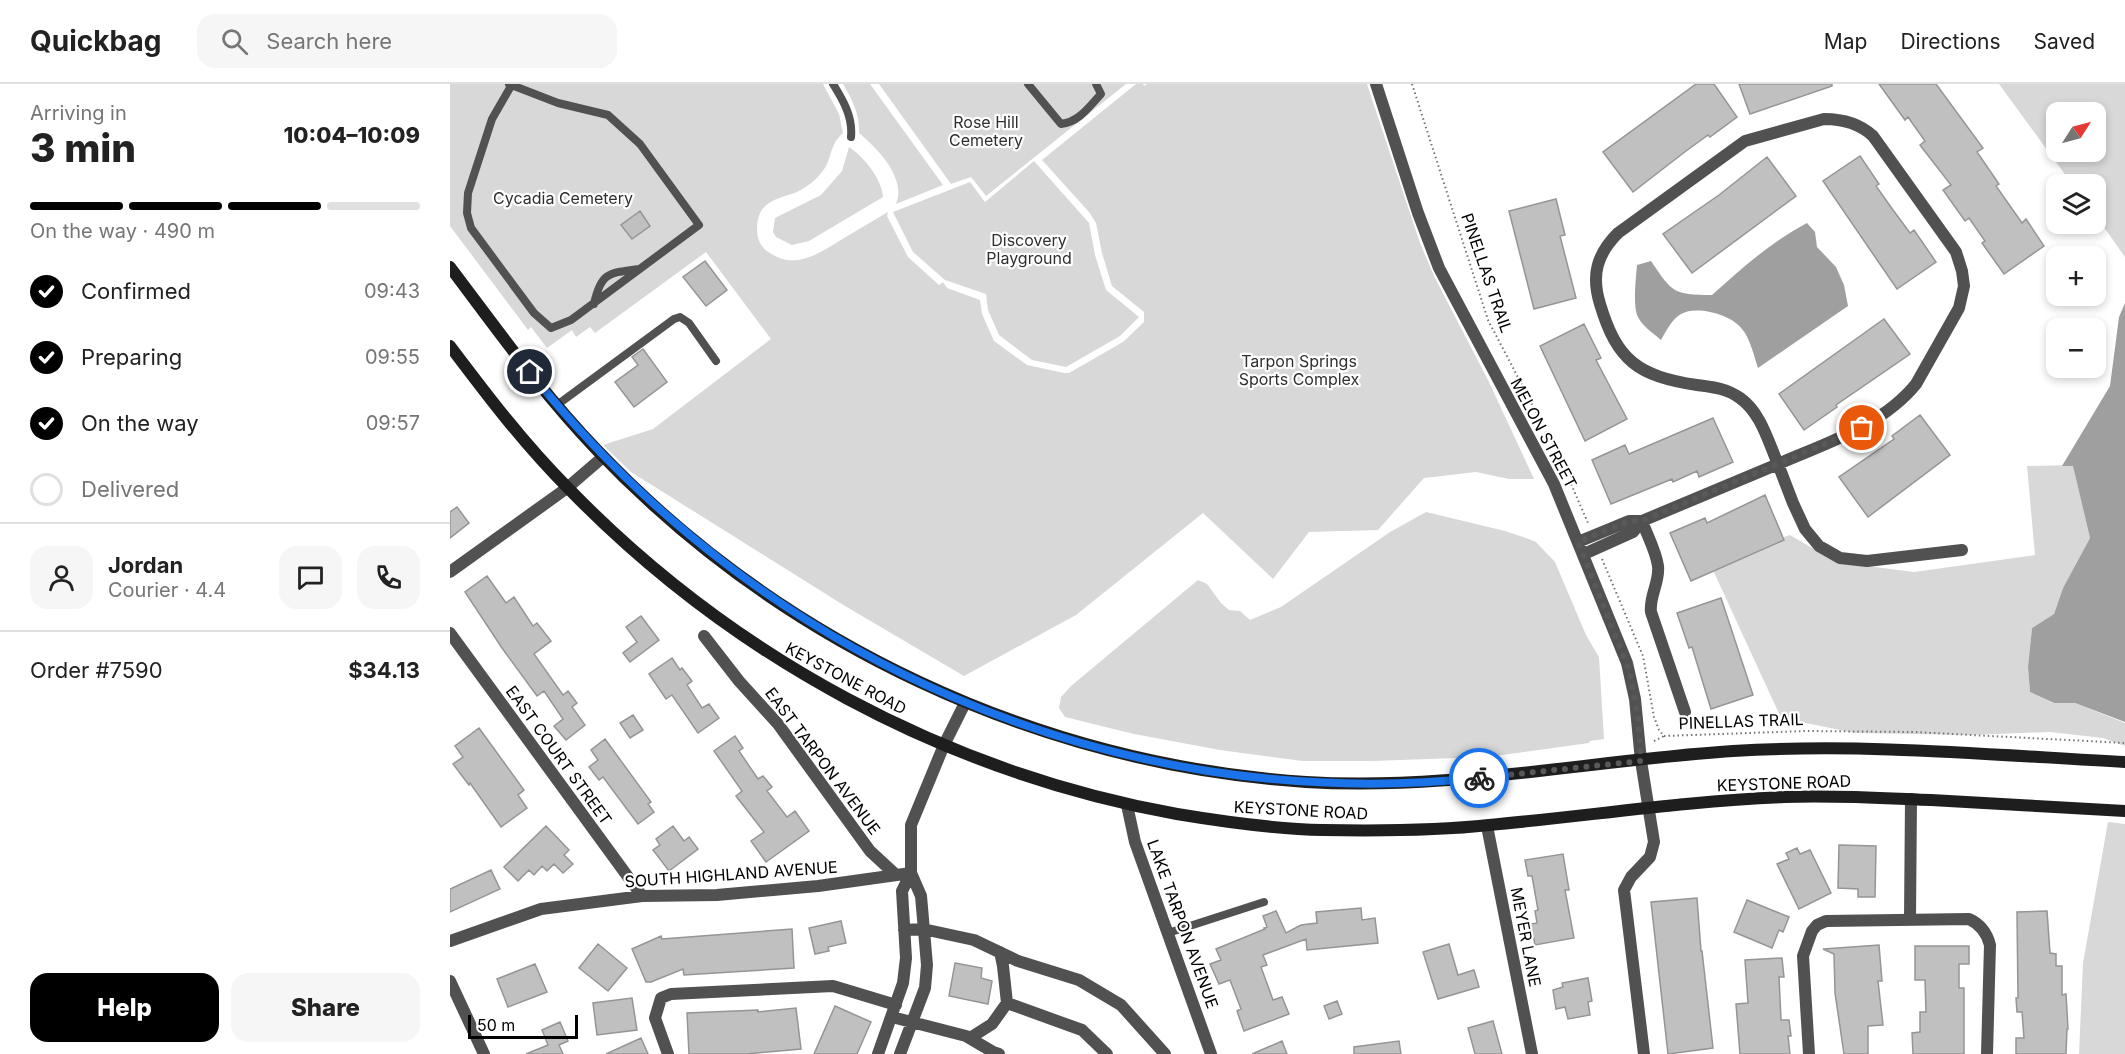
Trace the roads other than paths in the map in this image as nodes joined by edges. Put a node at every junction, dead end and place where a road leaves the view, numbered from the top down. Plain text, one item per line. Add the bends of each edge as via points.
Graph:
1 (833, 84) edge
2 (1028, 84) edge
3 (1096, 84) edge
4 (1376, 84) edge
5 (510, 85) edge
6 (851, 137) dead end
7 (450, 267) edge
8 (640, 269) junction
9 (594, 303) junction
10 (450, 346) edge
11 (716, 361) dead end
12 (556, 405) junction
13 (603, 457) junction
14 (1778, 464) junction
15 (567, 488) junction
16 (1642, 521) junction
17 (1578, 542) junction
18 (1595, 542) junction
19 (1962, 550) dead end
20 (1584, 554) junction
21 (450, 572) edge
22 (450, 633) edge
23 (704, 636) dead end
24 (965, 703) junction
25 (1685, 712) dead end
26 (944, 746) junction
27 (1641, 761) junction
28 (2125, 762) edge
29 (1911, 800) junction
30 (1127, 805) junction
31 (1650, 807) junction
32 (2125, 811) edge
33 (1487, 826) junction
34 (911, 873) junction
35 (896, 875) junction
36 (642, 896) junction
37 (1264, 902) dead end
38 (1910, 919) junction
39 (923, 929) junction
40 (904, 930) junction
41 (1168, 933) junction
42 (450, 941) edge
43 (1000, 952) junction
44 (450, 981) edge
45 (1007, 1003) junction
46 (894, 1011) junction
47 (913, 1023) junction
48 (970, 1038) junction
49 (981, 1049) edge
50 (484, 1054) edge
51 (668, 1054) edge
52 (878, 1054) edge
53 (900, 1054) edge
54 (999, 1054) edge
55 (1107, 1054) edge
56 (1165, 1054) edge
57 (1212, 1054) edge
58 (1532, 1054) edge
59 (1644, 1054) edge
60 (1809, 1054) edge
61 (1987, 1054) edge

1 - 6 lane via 847,110
2 - 3 lane via 1060,124 1071,123 1084,113 1101,94
4 - 17 street, MELON STREET via 1421,224 1442,274 1551,478
5 - 8 lane via 558,103 608,115 640,144 699,225
5 - 9 lane via 492,119 468,193 471,228 534,313 551,328 572,321
7 - 12 main road
8 - 9 lane
8 - 9 lane via 614,272 598,286
10 - 15 main road
11 - 12 lane via 689,323 680,317
12 - 13 main road
13 - 15 street
13 - 24 main road, KEYSTONE ROAD via 690,537 794,613 866,656
14 - 14 street via 1866,425 1907,394 1959,308 1963,294 1964,278 1956,252 1915,194 1873,136 1838,120 1824,119 1745,141 1618,233 1601,257 1595,276 1605,321 1628,360 1654,375 1724,389 1741,399 1755,413
14 - 16 street
14 - 19 street via 1805,529 1819,546 1840,558 1867,561
15 - 21 street
15 - 26 main road, KEYSTONE ROAD via 681,591 772,656 851,702
16 - 18 street via 1629,521
16 - 25 street via 1658,566 1651,612
17 - 18 street
17 - 20 street, MELON STREET
18 - 20 street
20 - 27 street, MELON STREET via 1629,670
22 - 36 street, EAST COURT STREET
23 - 35 street, EAST TARPON AVENUE via 778,724 870,851
24 - 26 street
24 - 27 main road, KEYSTONE ROAD via 1096,748 1210,771 1309,782 1457,780
26 - 30 main road, KEYSTONE ROAD via 1002,768
26 - 34 street via 911,825
27 - 28 main road, KEYSTONE ROAD via 1733,751 1847,748
27 - 31 street, MELON STREET
29 - 31 main road, KEYSTONE ROAD via 1787,797
29 - 32 main road, KEYSTONE ROAD
29 - 38 street
30 - 33 main road, KEYSTONE ROAD via 1232,823 1320,830
30 - 41 street, LAKE TARPON AVENUE via 1135,842
31 - 33 main road, KEYSTONE ROAD
31 - 59 street, MELON STREET via 1654,849 1624,890
33 - 58 street, MEYER LANE
34 - 35 street, SOUTH HIGHLAND AVENUE
34 - 39 street via 921,896
34 - 40 street via 902,891
35 - 36 street, SOUTH HIGHLAND AVENUE via 739,893
36 - 42 street, SOUTH HIGHLAND AVENUE via 540,909
37 - 41 lane
38 - 60 street via 1826,921 1812,931 1803,956
38 - 61 street via 1969,919 1988,937
39 - 40 street
39 - 43 street via 974,940
39 - 47 street via 926,988
40 - 46 street via 903,983
41 - 57 street, LAKE TARPON AVENUE
43 - 45 street
43 - 56 street via 1079,980 1121,1005
44 - 50 street
45 - 48 street via 992,1024
45 - 55 street via 1082,1030
46 - 47 street
46 - 51 street via 833,986 671,994 661,998 655,1018
46 - 52 street
47 - 48 street
47 - 53 street
48 - 49 street
49 - 54 street

